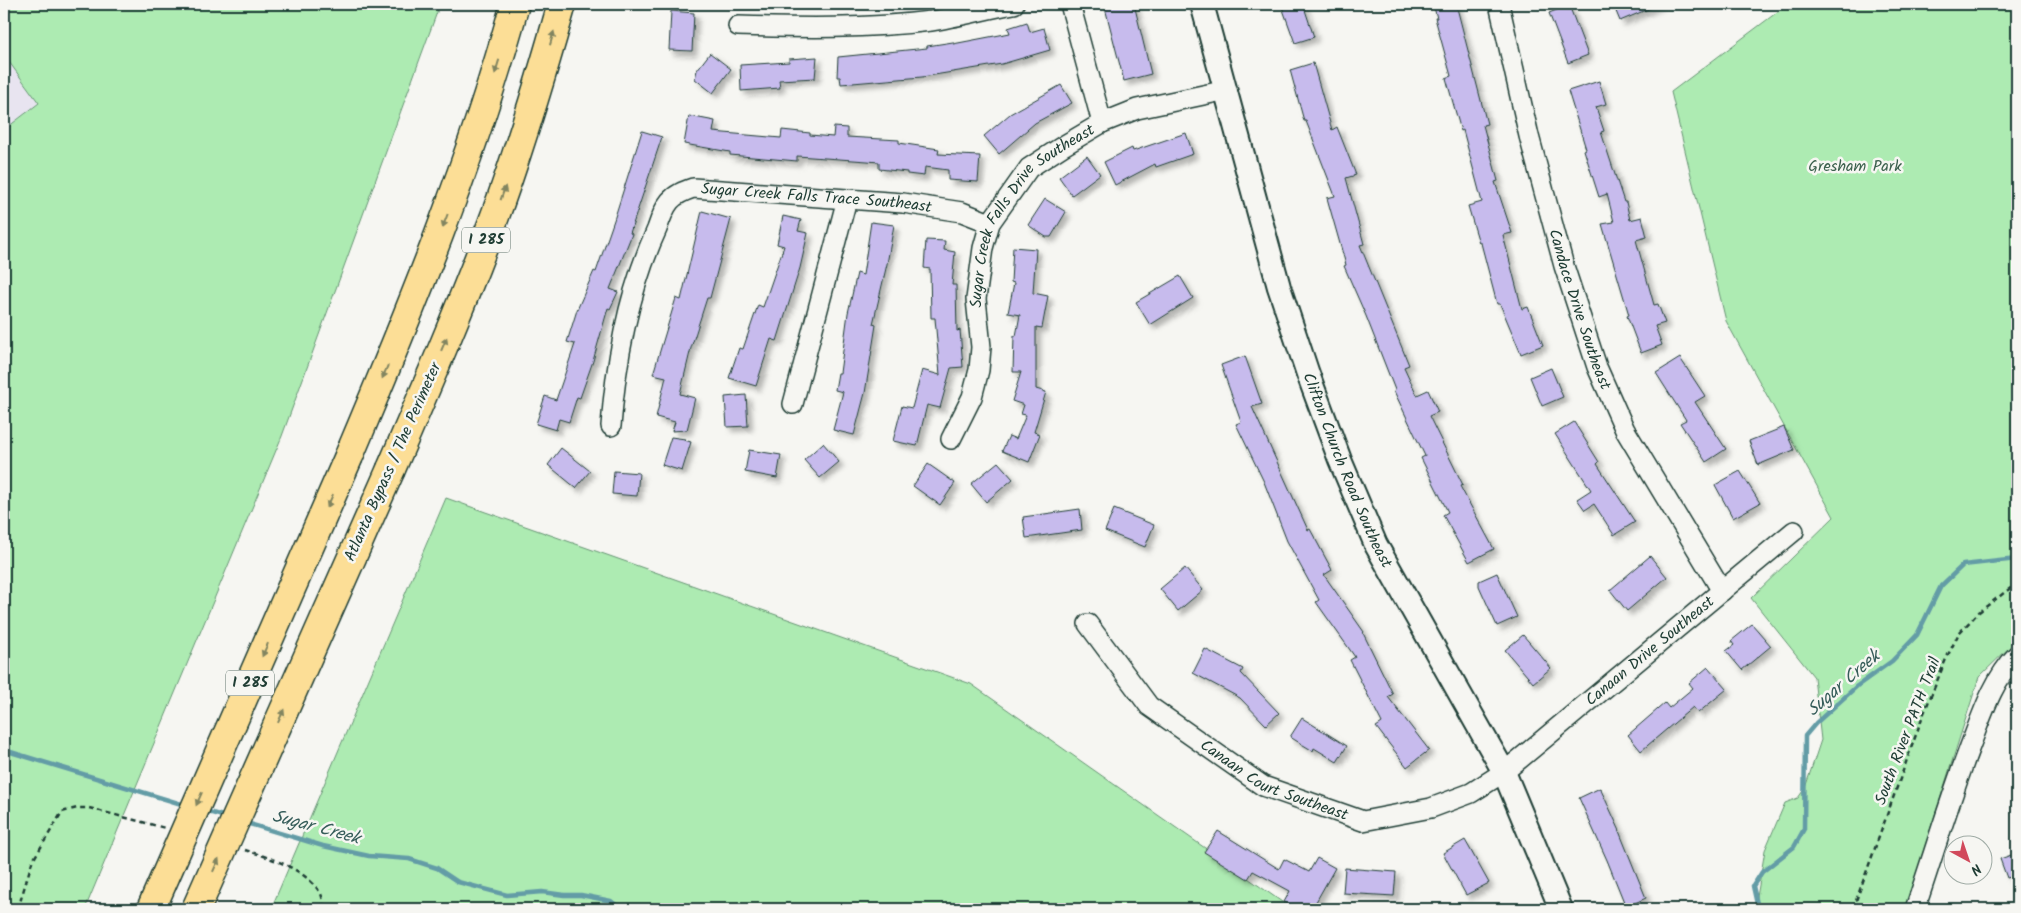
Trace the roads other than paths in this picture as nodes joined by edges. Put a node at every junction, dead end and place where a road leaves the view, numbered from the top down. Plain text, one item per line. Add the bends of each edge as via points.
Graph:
1 (515, 4) edge
2 (562, 4) edge
3 (1014, 4) edge
4 (1070, 4) edge
5 (1202, 4) edge
6 (1499, 4) edge
7 (738, 26) dead end
8 (1227, 90) junction
9 (1102, 123) junction
10 (847, 199) junction
11 (990, 223) junction
12 (793, 404) dead end
13 (611, 426) dead end
14 (951, 439) dead end
15 (1794, 531) dead end
16 (1722, 591) junction
17 (1088, 624) dead end
18 (2017, 654) edge
19 (1504, 772) junction
20 (151, 909) edge
21 (196, 909) edge
22 (1561, 909) edge
23 (1915, 909) edge

1 -> 20 highway, I 285, bridge via 460,181 415,300
21 -> 2 highway, Atlanta Bypass / The Perimeter / I 285, bridge via 457,313 493,222
3 - 7 street via 932,21 880,26
4 - 9 street
5 - 8 street, Clifton Church Road Southeast
6 - 16 street, Candace Drive Southeast via 1529,136 1564,266 1597,367 1625,430
8 - 9 street, Sugar Creek Falls Drive Southeast via 1138,109
8 - 19 street, Clifton Church Road Southeast via 1279,288 1340,460 1376,545
9 - 11 street, Sugar Creek Falls Drive Southeast via 1030,168
10 - 11 street, Sugar Creek Falls Trace Southeast via 962,212
10 - 12 street
10 - 13 street, Sugar Creek Falls Trace Southeast via 693,188 680,192 669,201 651,242 621,341
11 - 14 street, Sugar Creek Falls Drive Southeast via 976,299 981,347 979,370 972,397
15 - 16 street, Canaan Drive Southeast
16 - 19 street, Canaan Drive Southeast
17 - 19 street, Canaan Court Southeast via 1148,706 1263,786 1363,821 1431,808 1471,793
18 - 23 street via 2001,676 1980,720
19 - 22 street, Clifton Church Road Southeast

